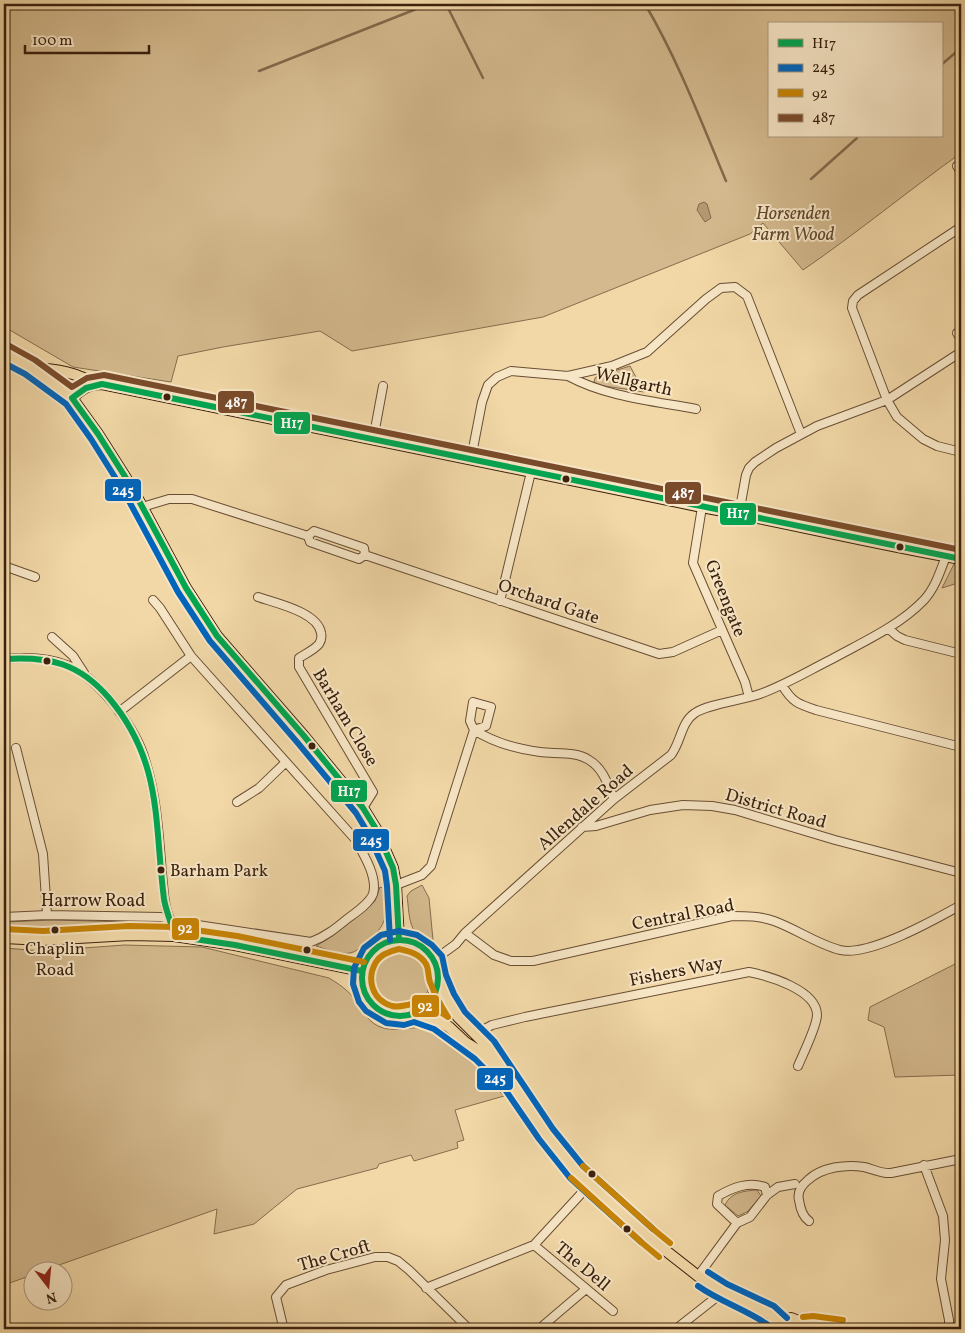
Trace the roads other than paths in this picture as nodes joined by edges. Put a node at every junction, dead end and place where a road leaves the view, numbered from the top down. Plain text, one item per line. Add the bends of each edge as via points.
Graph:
1 (961, 228) edge
2 (961, 352) edge
3 (4, 353) edge
4 (30, 367) junction
5 (568, 376) junction
6 (94, 384) junction
7 (383, 386) dead end
8 (72, 398) junction
9 (887, 400) junction
10 (696, 409) dead end
11 (801, 434) junction
12 (372, 440) junction
13 (961, 452) edge
14 (471, 459) junction
15 (531, 472) junction
16 (702, 507) junction
17 (144, 509) junction
18 (739, 514) junction
19 (308, 536) junction
20 (365, 555) junction
21 (946, 556) junction
22 (961, 559) edge
23 (4, 566) edge
24 (35, 577) dead end
25 (258, 597) dead end
26 (153, 600) dead end
27 (500, 601) junction
28 (888, 628) junction
29 (722, 630) junction
30 (52, 637) dead end
31 (961, 654) edge
32 (191, 656) junction
33 (4, 659) edge
34 (85, 675) junction
35 (782, 685) junction
36 (749, 697) junction
37 (119, 712) junction
38 (961, 747) edge
39 (16, 748) dead end
40 (286, 762) junction
41 (614, 799) junction
42 (237, 802) dead end
43 (363, 808) junction
44 (582, 827) junction
45 (961, 873) edge
46 (396, 885) junction
47 (961, 905) edge
48 (47, 915) junction
49 (4, 917) edge
50 (171, 919) junction
51 (465, 933) junction
52 (174, 936) junction
53 (4, 938) edge
54 (399, 940) junction
55 (434, 960) junction
56 (362, 971) junction
57 (438, 978) junction
58 (414, 1013) junction
59 (475, 1034) junction
60 (798, 1066) dead end
61 (511, 1082) junction
62 (961, 1158) edge
63 (924, 1165) junction
64 (590, 1184) junction
65 (795, 1184) dead end
66 (767, 1196) junction
67 (809, 1221) dead end
68 (737, 1223) junction
69 (534, 1245) junction
70 (698, 1276) junction
71 (426, 1288) junction
72 (586, 1290) junction
73 (723, 1292) junction
74 (613, 1310) dead end
75 (283, 1326) dead end
76 (780, 1326) edge
77 (805, 1328) edge
78 (469, 1329) edge
79 (539, 1329) edge
80 (676, 1329) edge
81 (842, 1329) edge
82 (949, 1329) edge

1 - 9 street via 853,301 853,313
2 - 9 street
3 - 4 main road
4 - 6 main road via 72,373
4 - 8 main road
5 - 10 street, Wellgarth via 604,392
5 - 11 street via 612,366 647,352 706,299 721,288 735,287 747,296
5 - 14 street via 511,371 497,377 488,385 482,402
6 - 8 main road via 84,387
6 - 12 main road
7 - 12 street
8 - 17 main road
9 - 11 street
9 - 13 street via 897,417 924,439
11 - 18 street via 749,468
12 - 14 main road
14 - 15 main road
15 - 16 main road
15 - 27 street
16 - 18 main road
16 - 29 street, Greengate via 693,563
17 - 19 street, Orchard Gate via 169,499 192,499
17 - 43 main road via 186,588 217,636
18 - 21 main road
19 - 20 street, Orchard Gate via 310,542 359,559
19 - 20 street, Orchard Gate via 314,531 364,548
20 - 27 street, Orchard Gate
21 - 22 main road
21 - 28 street, Allendale Road via 934,586 924,600
23 - 24 street
25 - 43 street, Barham Close via 306,614 320,629 319,644 299,658 299,667 373,792
26 - 32 street
27 - 29 street, Orchard Gate via 659,654 673,652
28 - 31 street via 906,640
28 - 35 street, Allendale Road
29 - 36 street, Greengate
30 - 34 street via 73,656
32 - 37 street
32 - 40 street
33 - 34 street via 40,657
34 - 37 street via 100,687
35 - 36 street, Allendale Road
35 - 38 street via 797,704
36 - 41 street, Allendale Road via 696,712 686,720 671,755
37 - 50 street via 133,732 145,759 152,787 165,903
39 - 48 street via 44,854
40 - 42 street via 259,788
40 - 50 street, Harrow Road via 355,839 368,863 374,885 373,895 349,918 311,942
41 - 44 street, Allendale Road
41 - 46 street via 600,770 589,760 523,749 488,739 474,730 431,866 422,875
43 - 46 main road via 393,868
44 - 45 street, District Road via 650,810 682,805 712,806
44 - 51 street, Allendale Road
46 - 54 main road
47 - 51 street, Central Road via 901,936 844,950 753,916 732,916 533,961 511,961 494,955
48 - 49 street, Harrow Road
48 - 50 street, Harrow Road
50 - 52 street
51 - 55 street, Allendale Road
52 - 53 main road, Harrow Road
52 - 56 main road, Harrow Road via 235,944
54 - 55 main road via 414,943
54 - 56 main road via 378,947 366,960
55 - 57 main road
56 - 58 main road via 364,992 373,1005 396,1016
57 - 58 main road via 428,1004
57 - 59 main road via 458,1017
58 - 61 main road via 449,1027 481,1052
59 - 60 street, Fishers Way via 492,1025 526,1017 749,972 806,994 814,1005 816,1021
59 - 61 main road
61 - 64 main road via 546,1134
62 - 63 street
63 - 67 street via 891,1173 843,1166 810,1174 798,1196 803,1214
63 - 82 street via 943,1216 945,1240 941,1279
64 - 69 street
64 - 70 main road via 647,1236
65 - 66 street via 778,1188
66 - 68 street via 750,1217
66 - 68 street via 765,1187 758,1184 734,1187 718,1196 717,1204
68 - 70 street
69 - 71 street
69 - 72 street, The Dell
70 - 73 main road
71 - 75 street, The Croft via 398,1261 388,1257 375,1257 326,1270 286,1285 276,1297
71 - 78 street, The Croft
72 - 74 street, The Dell
72 - 79 street
73 - 76 main road via 770,1314
73 - 80 street
76 - 77 main road via 786,1319 794,1318
77 - 81 main road via 813,1325

